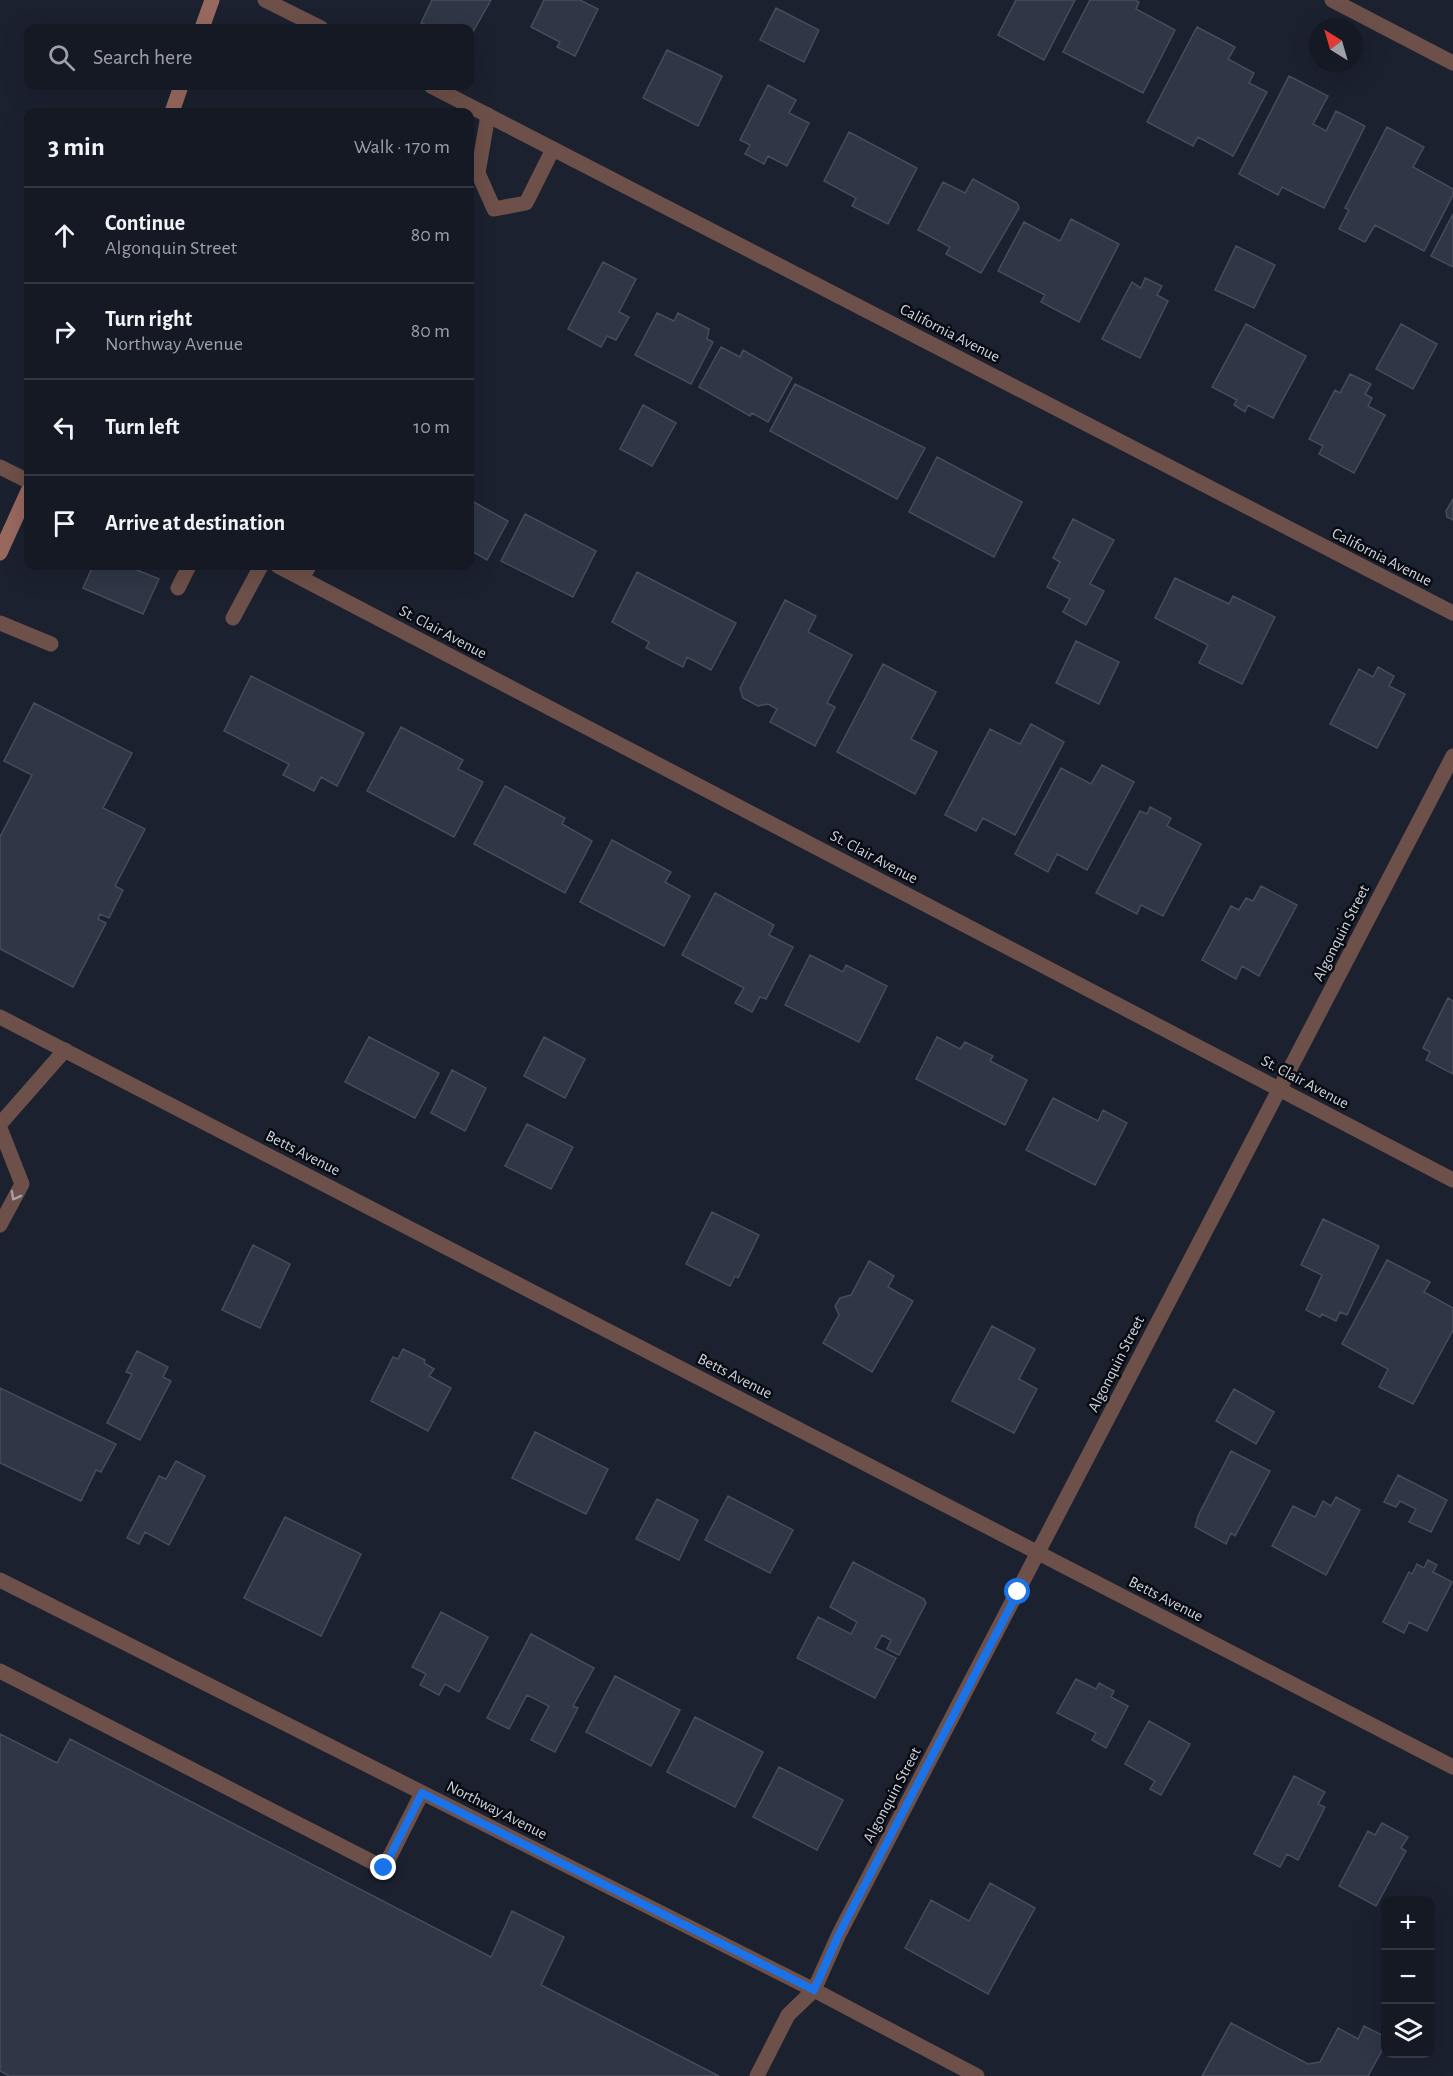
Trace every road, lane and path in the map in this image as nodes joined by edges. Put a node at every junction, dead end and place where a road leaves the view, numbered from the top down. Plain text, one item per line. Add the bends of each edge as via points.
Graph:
1 (212, 0) edge
2 (266, 0) edge
3 (1332, 0) edge
4 (203, 24) edge
5 (313, 24) edge
6 (1453, 63) edge
7 (180, 90) edge
8 (439, 90) edge
9 (175, 108) edge
10 (488, 115) junction
11 (553, 148) junction
12 (0, 467) edge
13 (24, 479) edge
14 (24, 500) edge
15 (0, 552) edge
16 (187, 570) edge
17 (259, 570) edge
18 (305, 572) edge
19 (178, 588) dead end
20 (1453, 614) edge
21 (233, 618) dead end
22 (0, 623) edge
23 (51, 644) dead end
24 (1453, 756) edge
25 (0, 1017) edge
26 (65, 1050) junction
27 (1279, 1089) junction
28 (0, 1126) edge
29 (1453, 1180) edge
30 (0, 1225) edge
31 (1038, 1553) junction
32 (0, 1580) edge
33 (0, 1671) edge
34 (1453, 1767) edge
35 (422, 1793) junction
36 (814, 1990) junction
37 (757, 2076) edge
38 (977, 2076) edge

1 - 4 main road
2 - 5 street
3 - 6 street
7 - 9 main road
8 - 10 street, California Avenue
10 - 11 street, California Avenue
10 - 11 street via 478,173 494,209 526,204
11 - 20 street, California Avenue
12 - 13 street
14 - 15 main road
16 - 19 street
17 - 21 street
18 - 27 street, St. Clair Avenue
22 - 23 street
24 - 27 street, Algonquin Street
25 - 26 street, Betts Avenue
26 - 28 street
26 - 31 street, Betts Avenue
27 - 29 street, St. Clair Avenue
27 - 31 street, Algonquin Street
28 -> 30 street via 22,1184
31 - 34 street, Betts Avenue
31 - 36 street, Algonquin Street via 839,1934
32 - 35 street, Northway Avenue
33 - 35 street via 384,1868
35 - 36 street, Northway Avenue
36 - 37 street via 788,2015
36 - 38 street, Northway Avenue

